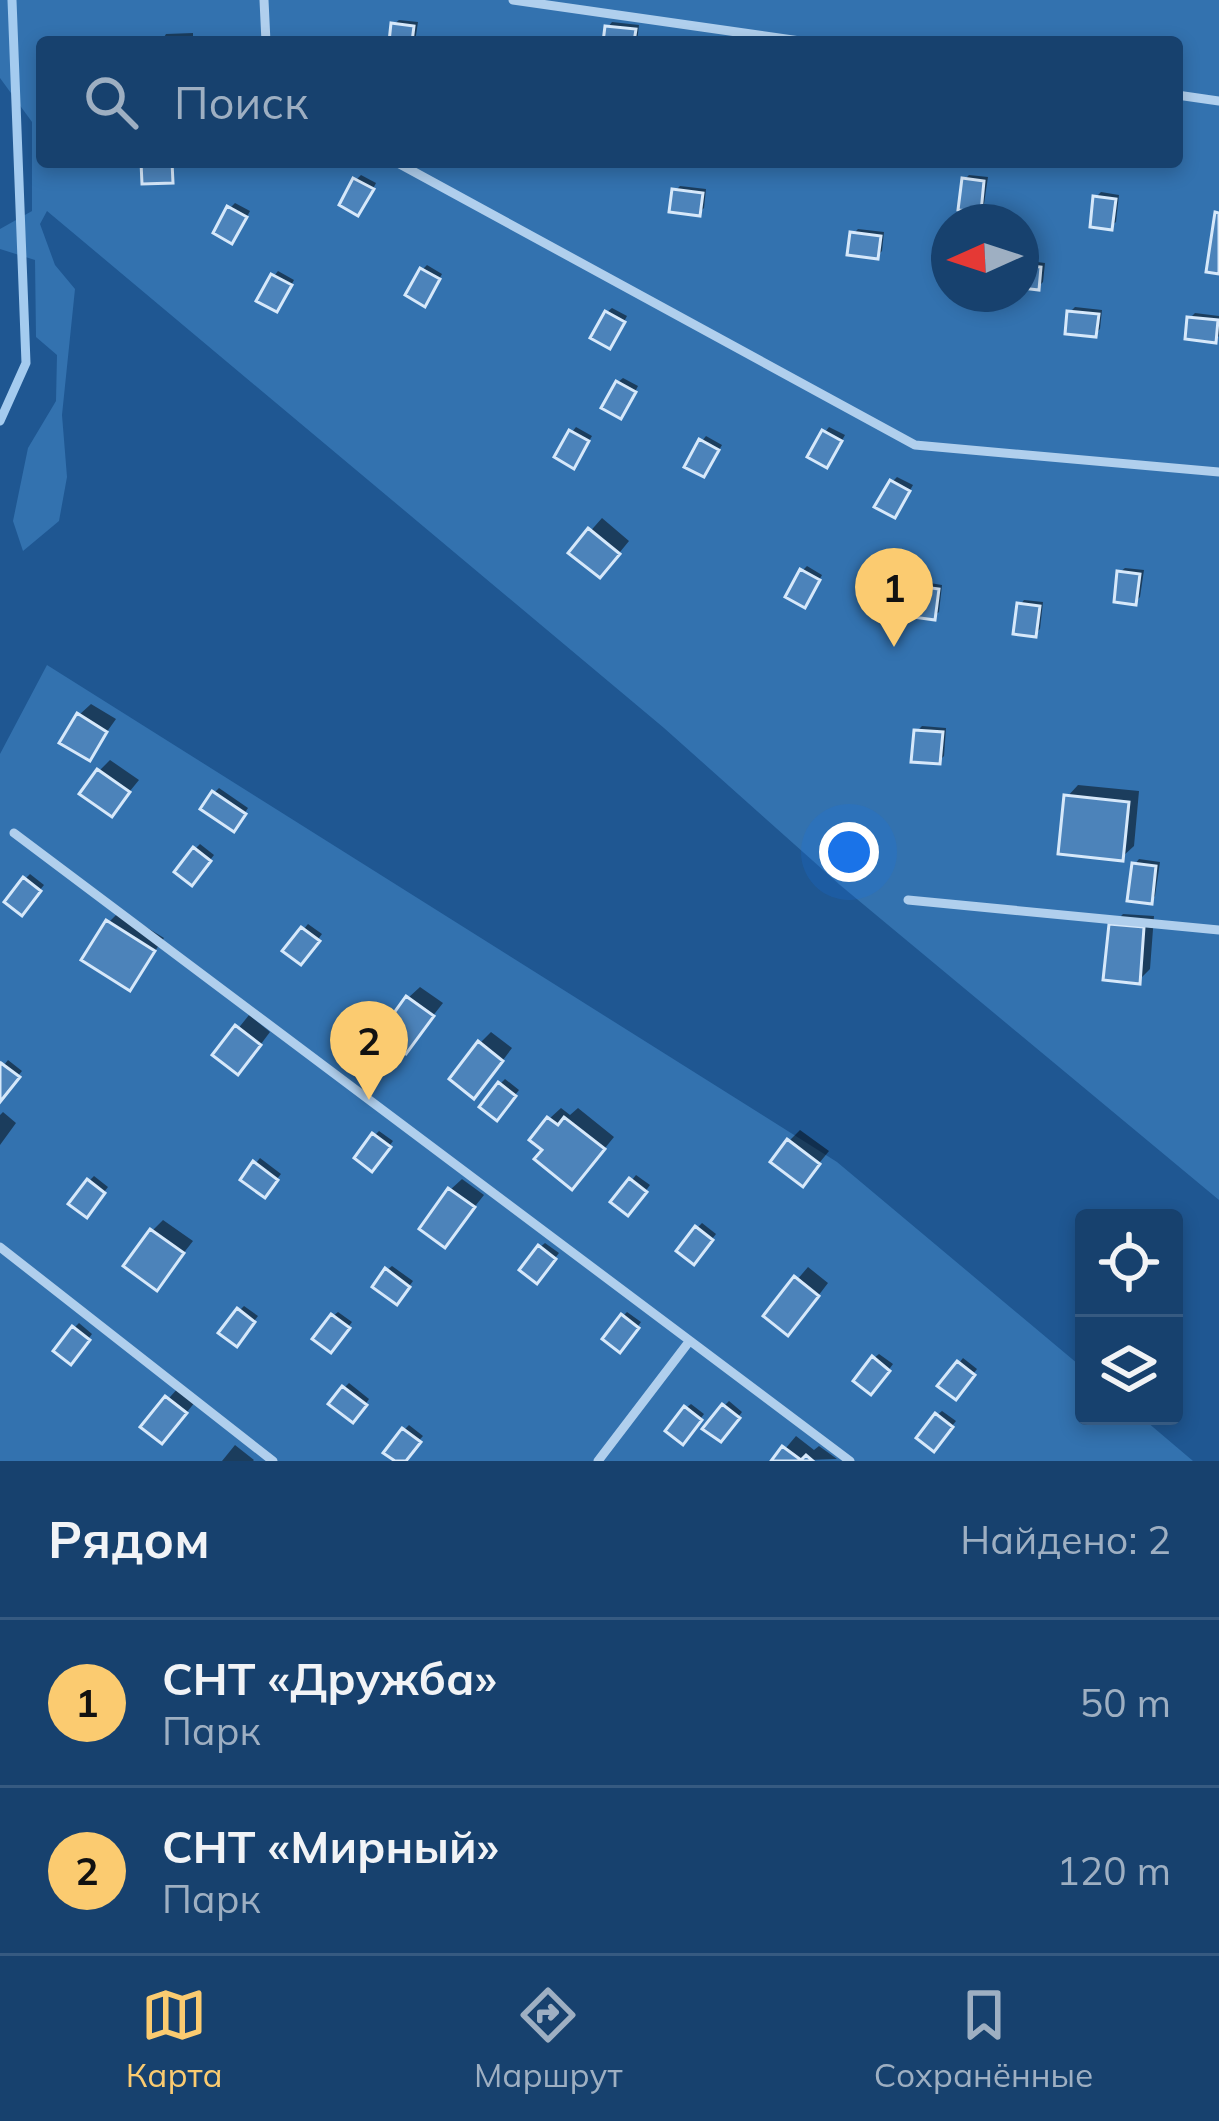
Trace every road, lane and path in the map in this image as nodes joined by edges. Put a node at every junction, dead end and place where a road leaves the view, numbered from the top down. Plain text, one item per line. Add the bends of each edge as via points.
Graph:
1 (264, 0) edge
2 (513, 0) edge
3 (266, 36) edge
4 (764, 36) edge
5 (1183, 96) edge
6 (1219, 101) edge
7 (407, 168) edge
8 (1219, 472) edge
9 (14, 832) dead end
10 (908, 900) dead end
11 (1219, 930) edge
12 (0, 1247) edge
13 (688, 1343) junction
14 (272, 1461) edge
15 (598, 1461) edge
16 (850, 1461) edge

1 - 3 lane
2 - 4 lane
5 - 6 lane
7 - 8 lane via 915,445
9 - 13 lane
10 - 11 lane
12 - 14 lane
13 - 15 lane
13 - 16 lane

